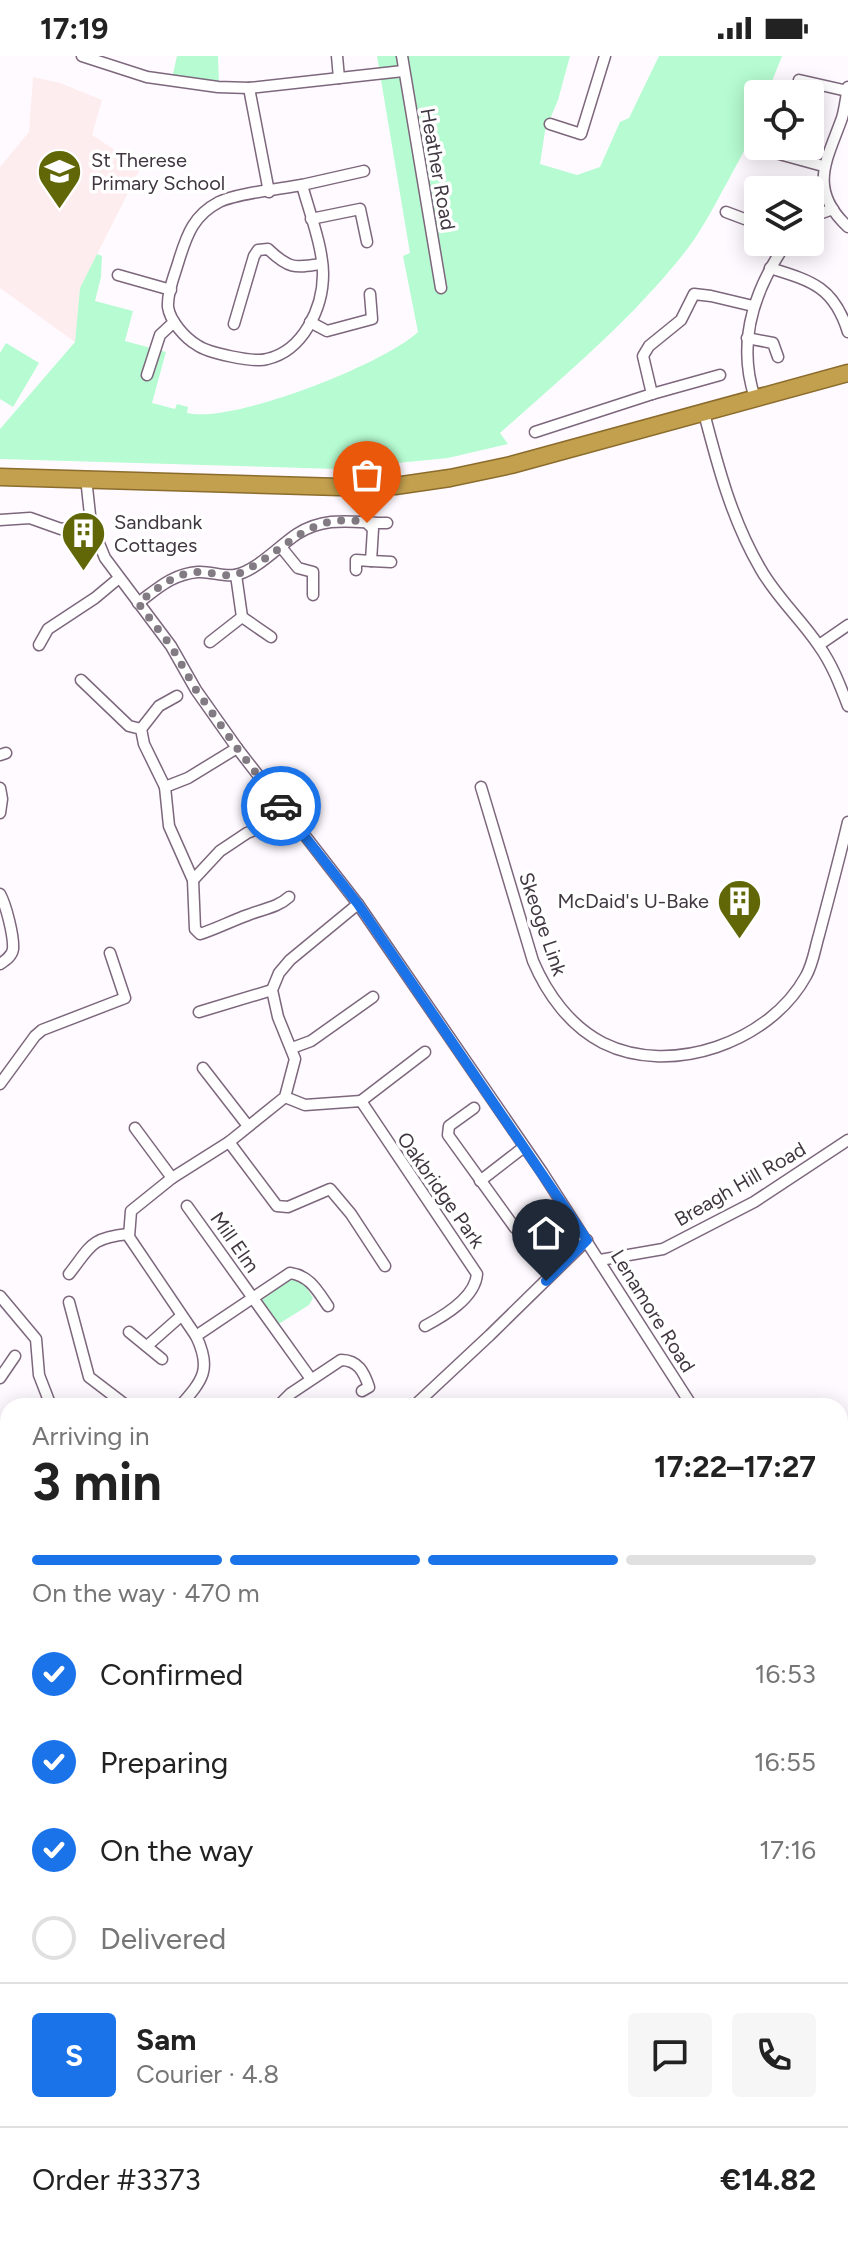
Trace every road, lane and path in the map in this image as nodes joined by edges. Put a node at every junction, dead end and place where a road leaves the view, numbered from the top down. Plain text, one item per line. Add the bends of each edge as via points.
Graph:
1 (82, 56) edge
2 (337, 56) edge
3 (402, 56) edge
4 (605, 56) edge
5 (403, 71) junction
6 (339, 78) junction
7 (824, 85) edge
8 (249, 88) junction
9 (848, 89) edge
10 (845, 115) edge
11 (550, 124) dead end
12 (801, 160) edge
13 (823, 166) junction
14 (364, 171) dead end
15 (302, 185) junction
16 (269, 192) junction
17 (833, 209) junction
18 (726, 212) dead end
19 (824, 212) edge
20 (311, 219) junction
21 (744, 219) edge
22 (848, 227) edge
23 (367, 242) dead end
24 (778, 256) edge
25 (321, 264) junction
26 (770, 268) junction
27 (118, 275) dead end
28 (441, 288) dead end
29 (171, 290) junction
30 (370, 294) dead end
31 (753, 306) junction
32 (174, 322) junction
33 (310, 322) junction
34 (234, 324) dead end
35 (848, 332) edge
36 (747, 338) junction
37 (778, 357) dead end
38 (848, 373) edge
39 (147, 375) dead end
40 (720, 375) dead end
41 (652, 394) junction
42 (755, 398) junction
43 (704, 413) junction
44 (535, 432) dead end
45 (0, 477) edge
46 (86, 478) junction
47 (0, 520) edge
48 (367, 523) junction
49 (387, 523) dead end
50 (91, 524) junction
51 (281, 547) junction
52 (371, 561) junction
53 (391, 562) dead end
54 (356, 570) dead end
55 (236, 575) junction
56 (119, 578) junction
57 (313, 595) dead end
58 (138, 603) junction
59 (242, 617) junction
60 (848, 625) edge
61 (271, 637) dead end
62 (210, 642) dead end
63 (39, 645) dead end
64 (819, 645) junction
65 (81, 680) dead end
66 (177, 696) dead end
67 (848, 706) edge
68 (141, 729) junction
69 (237, 748) junction
70 (165, 787) junction
71 (481, 787) dead end
72 (0, 788) edge
73 (0, 813) edge
74 (848, 822) edge
75 (270, 824) dead end
76 (835, 878) junction
77 (193, 880) junction
78 (848, 881) edge
79 (0, 894) edge
80 (289, 897) dead end
81 (358, 904) junction
82 (110, 953) dead end
83 (0, 964) edge
84 (272, 990) junction
85 (373, 997) dead end
86 (199, 1012) dead end
87 (292, 1048) junction
88 (425, 1052) dead end
89 (203, 1068) dead end
90 (0, 1084) edge
91 (285, 1097) junction
92 (361, 1101) junction
93 (474, 1108) dead end
94 (248, 1126) junction
95 (135, 1128) dead end
96 (848, 1140) edge
97 (229, 1142) junction
98 (524, 1147) junction
99 (172, 1178) junction
100 (480, 1181) junction
101 (187, 1206) dead end
102 (545, 1216) dead end
103 (128, 1234) junction
104 (587, 1240) junction
105 (600, 1260) junction
106 (385, 1266) dead end
107 (69, 1274) dead end
108 (0, 1296) edge
109 (253, 1299) junction
110 (69, 1302) dead end
111 (328, 1306) dead end
112 (181, 1316) junction
113 (425, 1326) dead end
114 (129, 1332) dead end
115 (196, 1336) junction
116 (147, 1346) junction
117 (15, 1356) dead end
118 (162, 1359) dead end
119 (0, 1378) edge
120 (311, 1379) junction
121 (362, 1391) dead end
122 (48, 1398) edge
123 (117, 1398) edge
124 (186, 1398) edge
125 (285, 1398) edge
126 (423, 1398) edge
127 (687, 1398) edge

1 - 8 street via 166,81
2 - 6 street
3 - 5 street, Heather Road
4 - 11 street via 581,134
5 - 6 street
5 - 28 street, Heather Road
6 - 8 street
7 - 9 street
8 - 16 street
9 - 10 street
10 - 13 street
12 - 13 street
13 - 17 street via 823,185
14 - 15 street
15 - 16 street
15 - 20 street
16 - 29 street via 223,200 206,209 190,228
17 - 19 street
17 - 22 street
18 - 21 street
20 - 23 street via 360,209
20 - 25 street
24 - 26 street
25 - 33 street via 320,299
25 - 34 street via 290,267 268,249 258,250
26 - 31 street
26 - 35 street via 806,279 832,296
27 - 29 street
29 - 32 street via 168,308
30 - 33 street via 372,319 327,331
31 - 36 street
31 - 41 street via 694,294 681,320 643,356
32 - 33 street via 198,347 265,360 287,352
32 - 39 street via 160,335
36 - 37 street via 773,343
36 - 42 street
38 - 42 highway
40 - 41 street
41 - 44 street
42 - 43 highway
43 - 46 highway via 511,465 395,486
43 - 64 street via 727,496 755,559
45 - 46 highway
46 - 50 street, Lenamore Road
47 - 50 street via 30,518 61,529
48 - 49 street
48 - 51 street via 352,519 317,525
48 - 52 street via 373,529
50 - 56 street, Lenamore Road
51 - 55 street
51 - 57 street via 298,568 313,572
52 - 53 street
52 - 54 street via 356,560
55 - 58 street via 181,576 163,582
55 - 59 street
56 - 58 street, Lenamore Road
56 - 63 street via 48,629
58 - 69 street, Lenamore Road
59 - 61 street
59 - 62 street
60 - 64 street
64 - 67 street
65 - 68 street via 129,726
66 - 68 street via 159,706
68 - 70 street
69 - 70 street
69 - 81 street, Lenamore Road
70 - 77 street via 169,826
71 - 76 street, Skeoge Link via 542,983 577,1024 602,1042 635,1055 668,1056 714,1047 750,1033 777,1012 808,974
72 - 73 street
74 - 76 street, Skeoge Link
75 - 77 street via 220,851
76 - 78 street
77 - 80 street via 195,929 200,934
79 - 83 street via 13,949
81 - 84 street via 290,960
81 - 98 street, Lenamore Road
82 - 90 street via 125,998 42,1030
84 - 86 street
84 - 87 street
85 - 87 street via 311,1041
87 - 91 street via 295,1059
88 - 92 street
89 - 94 street
91 - 92 street via 305,1105
91 - 94 street
92 - 113 street, Oakbridge Park via 477,1274 474,1287
93 - 100 street via 449,1126 448,1135
94 - 97 street
95 - 99 street
96 - 105 street, Breagh Hill Road via 754,1202 663,1249
97 - 99 street
97 - 106 street via 277,1206 288,1207 330,1189
98 - 100 street
98 - 104 street, Lenamore Road
99 - 103 street via 131,1211
100 - 102 street via 515,1228
101 - 109 street, Mill Elm
103 - 107 street via 95,1241
103 - 112 street
104 - 105 street, Lenamore Road
104 - 126 street
105 - 127 street, Lenamore Road
108 - 122 street via 36,1339 39,1375
109 - 111 street, Mill Elm via 290,1273 313,1284
109 - 115 street, Mill Elm
109 - 120 street, Mill Elm
110 - 123 street via 89,1377
112 - 115 street
112 - 116 street
114 - 116 street
115 - 124 street via 204,1353 204,1373
116 - 118 street
117 - 119 street
120 - 121 street via 350,1360 366,1379 369,1387
120 - 125 street

